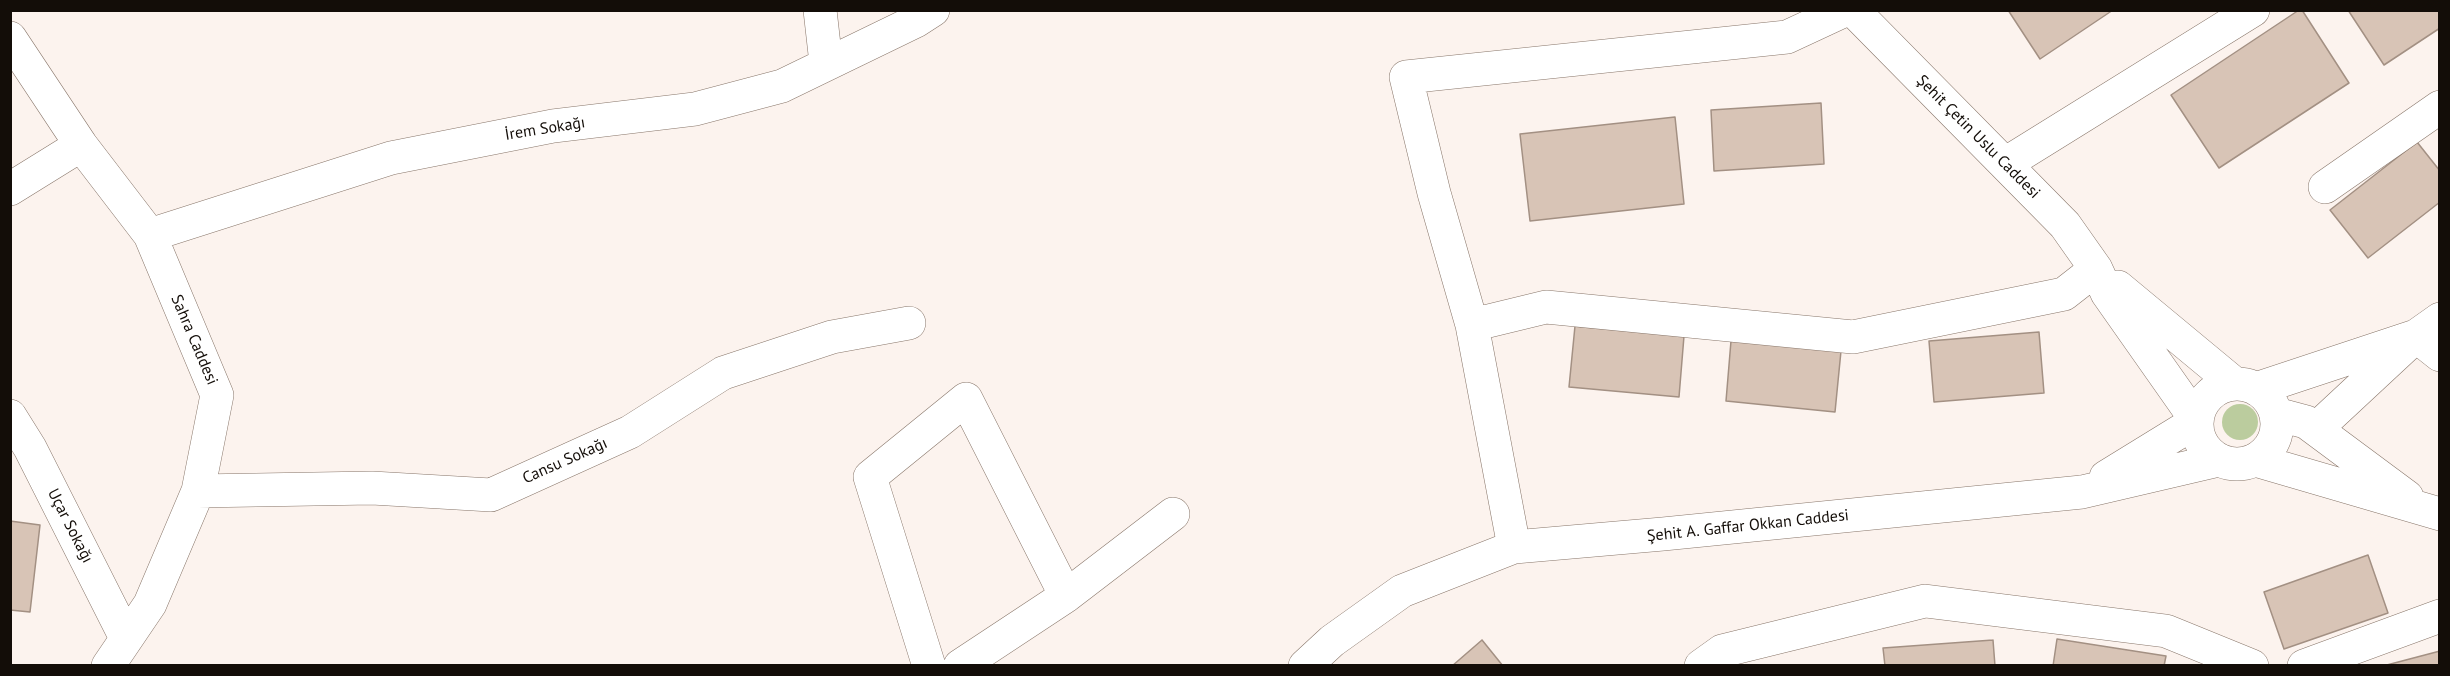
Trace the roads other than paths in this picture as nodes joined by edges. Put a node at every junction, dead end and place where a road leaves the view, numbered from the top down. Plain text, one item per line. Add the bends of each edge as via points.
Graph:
1 (820, 10) edge
2 (933, 10) edge
3 (1845, 10) edge
4 (1853, 10) edge
5 (2253, 10) edge
6 (10, 39) edge
7 (826, 63) junction
8 (2439, 107) edge
9 (81, 145) junction
10 (2006, 164) junction
11 (2325, 187) dead end
12 (10, 189) edge
13 (150, 236) junction
14 (2096, 269) junction
15 (909, 323) dead end
16 (1472, 325) junction
17 (2432, 337) edge
18 (2246, 387) junction
19 (2276, 414) junction
20 (11, 418) edge
21 (2316, 429) junction
22 (2219, 460) junction
23 (2255, 460) junction
24 (198, 491) junction
25 (2082, 492) junction
26 (2431, 511) edge
27 (1173, 514) dead end
28 (1514, 547) junction
29 (1066, 596) junction
30 (2439, 616) edge
31 (126, 638) junction
32 (108, 666) edge
33 (929, 666) edge
34 (960, 666) edge
35 (1305, 666) edge
36 (1701, 666) edge
37 (2252, 666) edge
38 (2304, 666) edge

1 - 7 street
2 - 7 street, İrem Sokağı
3 - 16 street via 1787,37 1406,77 1434,194
4 - 10 street, Şehit Çetin Uslu Caddesi
5 - 10 street
6 - 9 street, Sahra Caddesi
7 - 13 street, İrem Sokağı via 782,86 695,109 553,126 391,158
8 - 11 street
9 - 12 street
9 - 13 street, Sahra Caddesi
10 - 14 street, Şehit Çetin Uslu Caddesi via 2065,225
13 - 24 street, Sahra Caddesi via 218,395
14 - 16 street via 2064,294 1853,337 1546,307
14 - 18 street
14 - 25 street via 2197,421
15 - 24 street, Cansu Sokağı via 832,337 723,373 630,432 491,495 372,488
16 - 28 street
17 - 18 street
17 - 21 street
18 - 19 street via 2272,404
18 - 22 street via 2214,392 2200,410 2203,444
19 - 21 street via 2306,422
19 - 23 street via 2273,441
20 - 31 street, Uçar Sokağı
21 - 26 street
22 - 23 street, Şehit A. Gaffar Okkan Caddesi via 2237,464
22 - 25 street, Şehit A. Gaffar Okkan Caddesi
23 - 26 street, Şehit A. Gaffar Okkan Caddesi
24 - 31 street, Sahra Caddesi via 150,604
25 - 28 street, Şehit A. Gaffar Okkan Caddesi
27 - 29 street
28 - 35 street, Şehit A. Gaffar Okkan Caddesi via 1402,591 1332,641
29 - 33 street via 966,399 870,477
29 - 34 street
30 - 38 street
31 - 32 street, Sahra Caddesi
36 - 37 street via 1722,651 1925,602 2166,631

